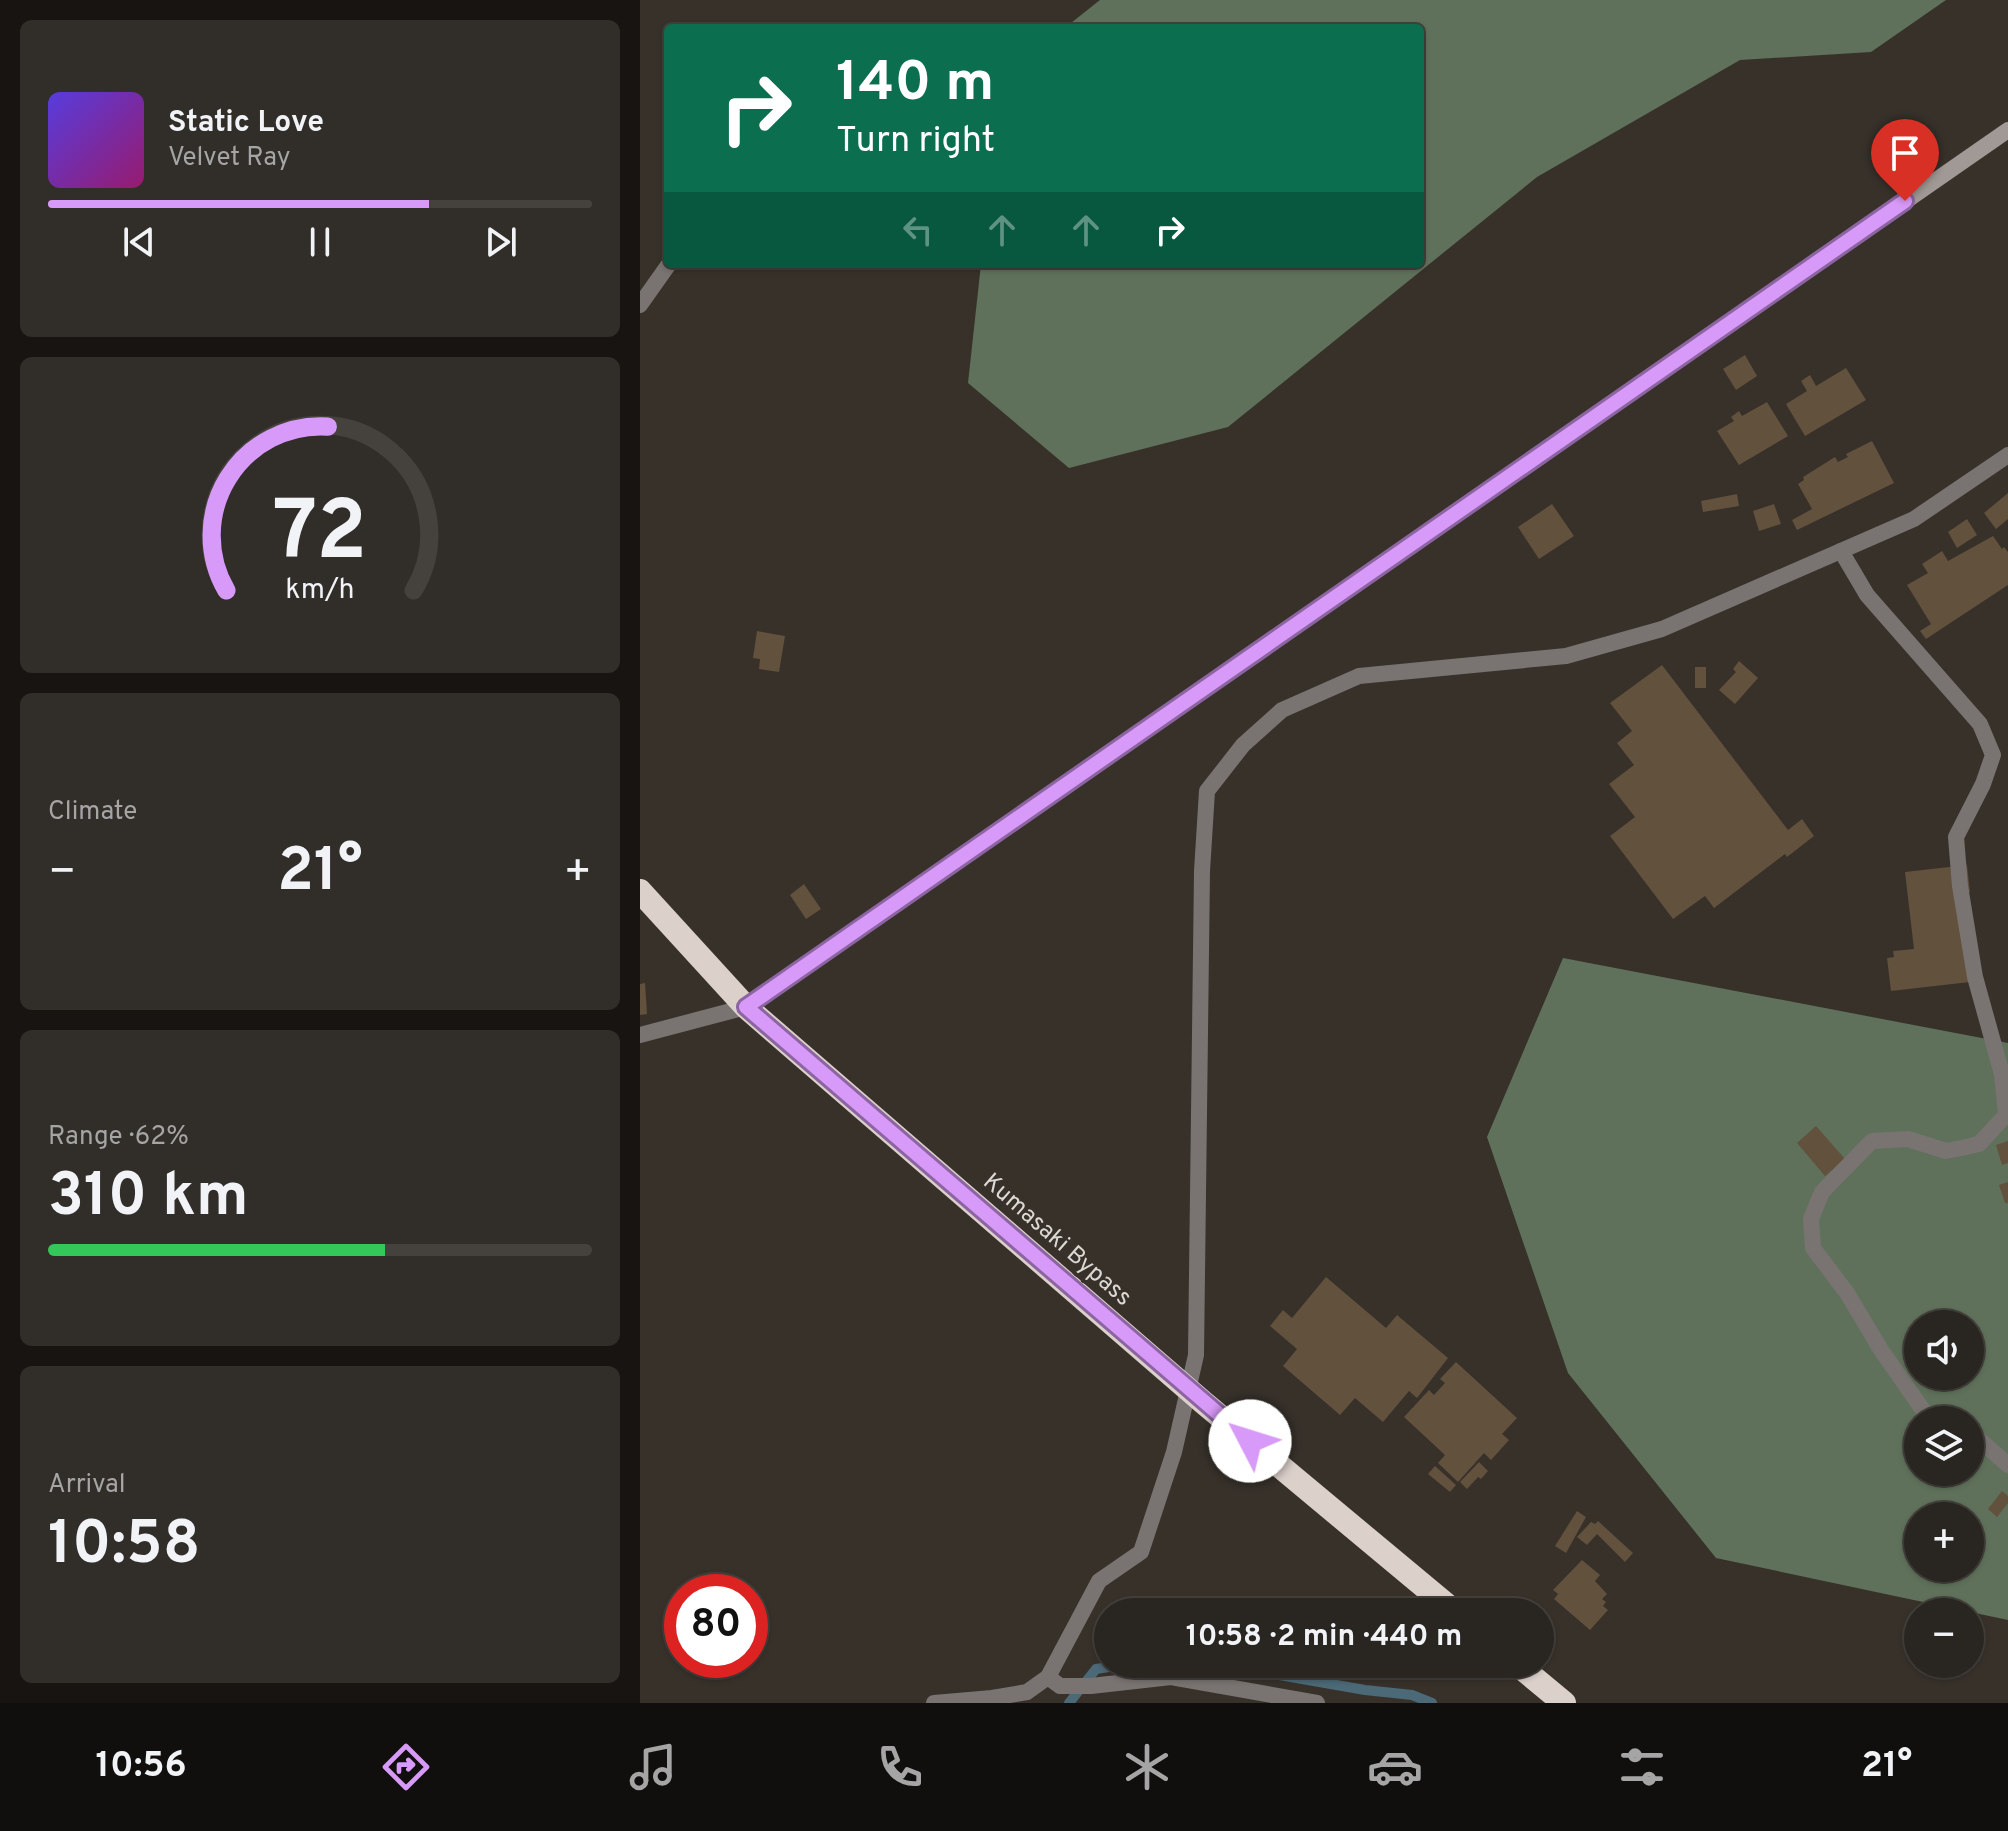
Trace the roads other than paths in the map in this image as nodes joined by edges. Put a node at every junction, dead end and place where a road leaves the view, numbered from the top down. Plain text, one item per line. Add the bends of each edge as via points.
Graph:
1 (2008, 130) edge
2 (666, 268) edge
3 (640, 305) edge
4 (2008, 455) edge
5 (1841, 551) junction
6 (640, 891) edge
7 (746, 1007) junction
8 (640, 1035) edge
9 (1920, 1406) edge
10 (1984, 1444) edge
11 (2008, 1465) edge
12 (1438, 1598) edge
13 (1534, 1678) edge
14 (1054, 1682) junction
15 (934, 1703) edge
16 (1317, 1703) edge
17 (1564, 1703) edge

1 - 7 street
2 - 3 street
4 - 5 street via 1914,519
5 - 9 street via 1867,595 1980,724 1993,755 1956,837 1975,977 2002,1074 2006,1115 1979,1144 1962,1148 1946,1151 1908,1139 1872,1141 1822,1192 1811,1219 1813,1248
5 - 14 street via 1662,629 1566,656 1359,676 1282,710 1243,745 1207,791 1196,1355 1174,1452 1141,1552 1099,1581
6 - 7 highway, Kumasaki Bypass
7 - 8 street
7 - 12 highway, Kumasaki Bypass
10 - 11 street
13 - 17 highway
14 - 15 street via 1027,1692
14 - 16 street via 1091,1686 1171,1677

